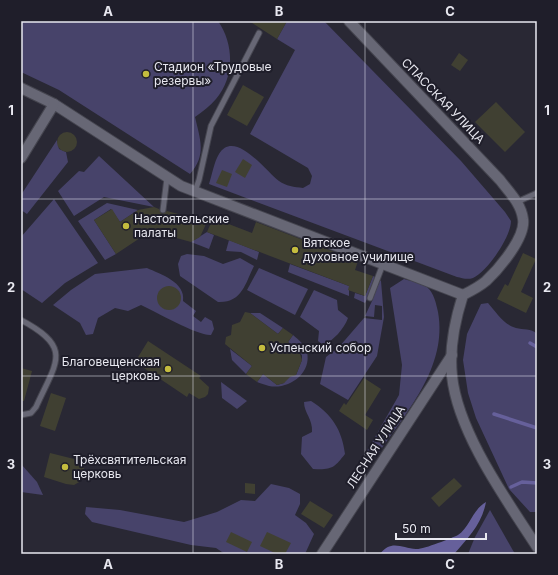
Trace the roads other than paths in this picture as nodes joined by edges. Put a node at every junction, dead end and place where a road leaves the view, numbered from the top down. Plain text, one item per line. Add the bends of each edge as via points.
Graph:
1 (349, 21) edge
2 (259, 33) dead end
3 (21, 88) edge
4 (54, 104) junction
5 (21, 158) edge
6 (168, 178) junction
7 (194, 191) junction
8 (537, 193) edge
9 (517, 202) junction
10 (163, 210) dead end
11 (383, 264) junction
12 (463, 295) junction
13 (370, 298) dead end
14 (21, 320) edge
15 (452, 355) junction
16 (21, 415) edge
17 (537, 547) edge
18 (322, 554) edge

1 - 9 street, СПАССКАЯ УЛИЦА via 500,180
2 - 7 lane via 211,126 199,180
3 - 4 street
4 - 5 street
4 - 6 street
6 - 7 street
6 - 10 lane
7 - 11 street
8 - 9 lane
9 - 12 street, СПАССКАЯ УЛИЦА via 524,220 516,243 486,281
11 - 12 street
11 - 13 lane
12 - 15 street via 457,314
14 - 16 lane via 38,329 52,342 57,357 36,407 31,414
15 - 17 street via 452,375 461,414 488,467
15 - 18 street, ЛЕСНАЯ УЛИЦА

